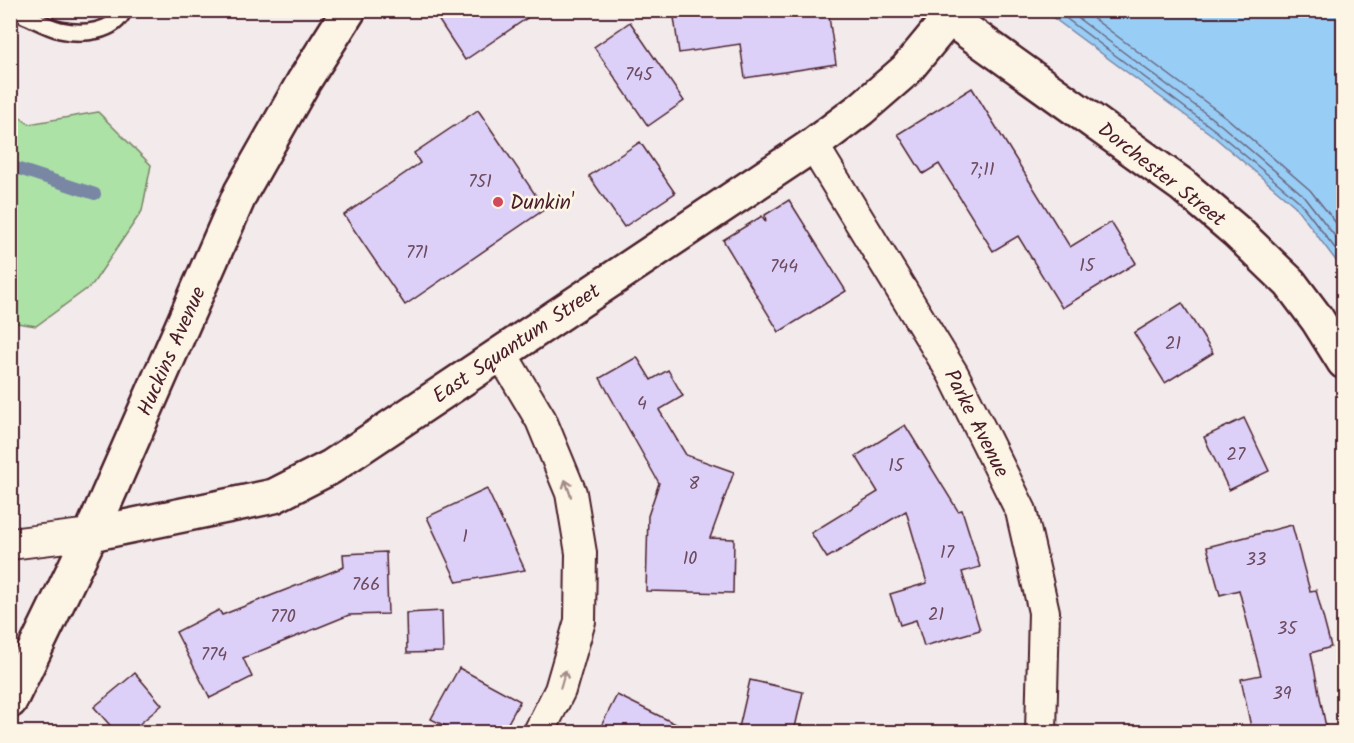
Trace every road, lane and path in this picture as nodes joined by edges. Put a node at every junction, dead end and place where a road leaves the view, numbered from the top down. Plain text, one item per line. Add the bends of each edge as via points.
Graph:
1 (22, 10) edge
2 (124, 10) edge
3 (349, 10) edge
4 (946, 14) edge
5 (813, 145) junction
6 (501, 353) junction
7 (1344, 362) edge
8 (91, 534) junction
9 (10, 544) edge
10 (10, 701) edge
11 (539, 732) edge
12 (1041, 732) edge

1 - 2 lane via 24,15 61,30 93,32 117,22
3 - 8 street, Huckins Avenue via 240,192
4 - 5 street, East Squantum Street via 906,70
4 - 7 street, Dorchester Street via 1206,205 1290,283
5 - 6 street, East Squantum Street
5 - 12 street, Parke Avenue via 953,374 1021,511 1044,612
6 - 8 street, East Squantum Street via 331,467 274,496
11 -> 6 street via 560,690 580,621 581,553 571,493 541,420
8 - 9 street, East Squantum Street
8 - 10 street, Huckins Avenue

